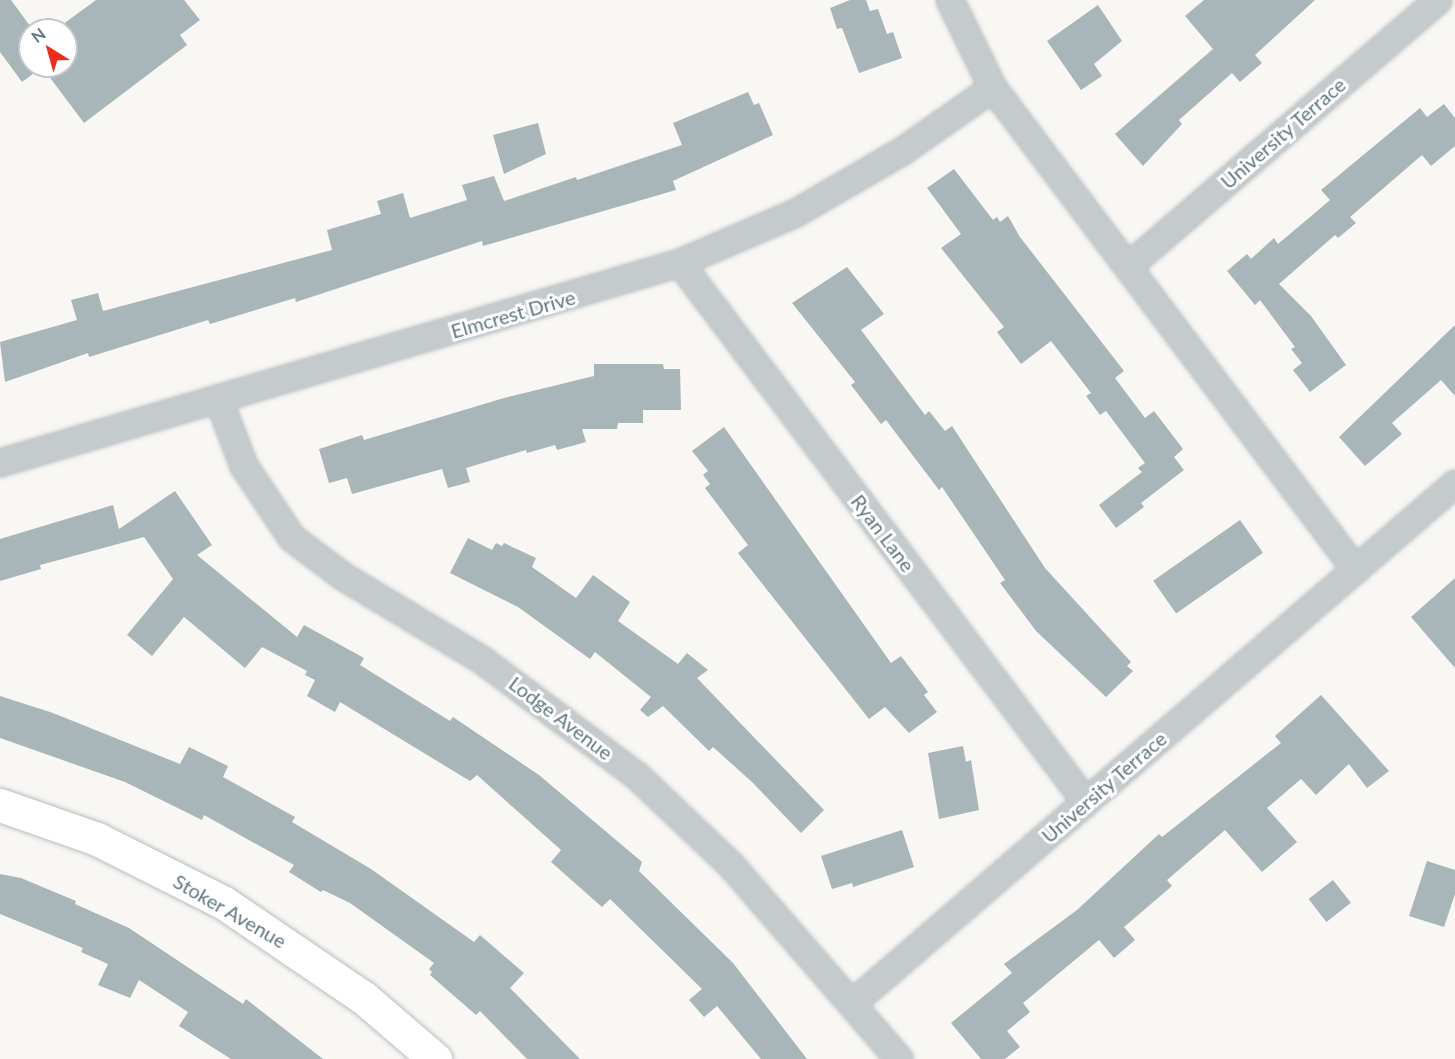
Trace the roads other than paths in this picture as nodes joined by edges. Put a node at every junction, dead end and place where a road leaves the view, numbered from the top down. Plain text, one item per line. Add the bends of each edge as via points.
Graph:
1 (950, 0) edge
2 (1438, 0) edge
3 (993, 88) junction
4 (680, 263) junction
5 (1128, 267) junction
6 (219, 400) junction
7 (0, 463) edge
8 (1455, 484) edge
9 (1356, 570) junction
10 (1086, 802) junction
11 (0, 805) edge
12 (852, 1004) junction
13 (435, 1059) edge
14 (899, 1059) edge

1 - 3 street
2 - 5 street, University Terrace
3 - 4 street, Elmcrest Drive via 855,180 796,213
3 - 5 street
4 - 6 street, Elmcrest Drive
4 - 10 street, Ryan Lane
5 - 9 street
6 - 7 street, Elmcrest Drive
6 - 12 street, Lodge Avenue via 244,466 292,538 344,577 482,660 636,775 731,865
8 - 9 street, University Terrace
9 - 10 street, University Terrace
10 - 12 street, University Terrace
11 - 13 street, Stoker Avenue via 98,839 224,903 364,998
12 - 14 street, Lodge Avenue

